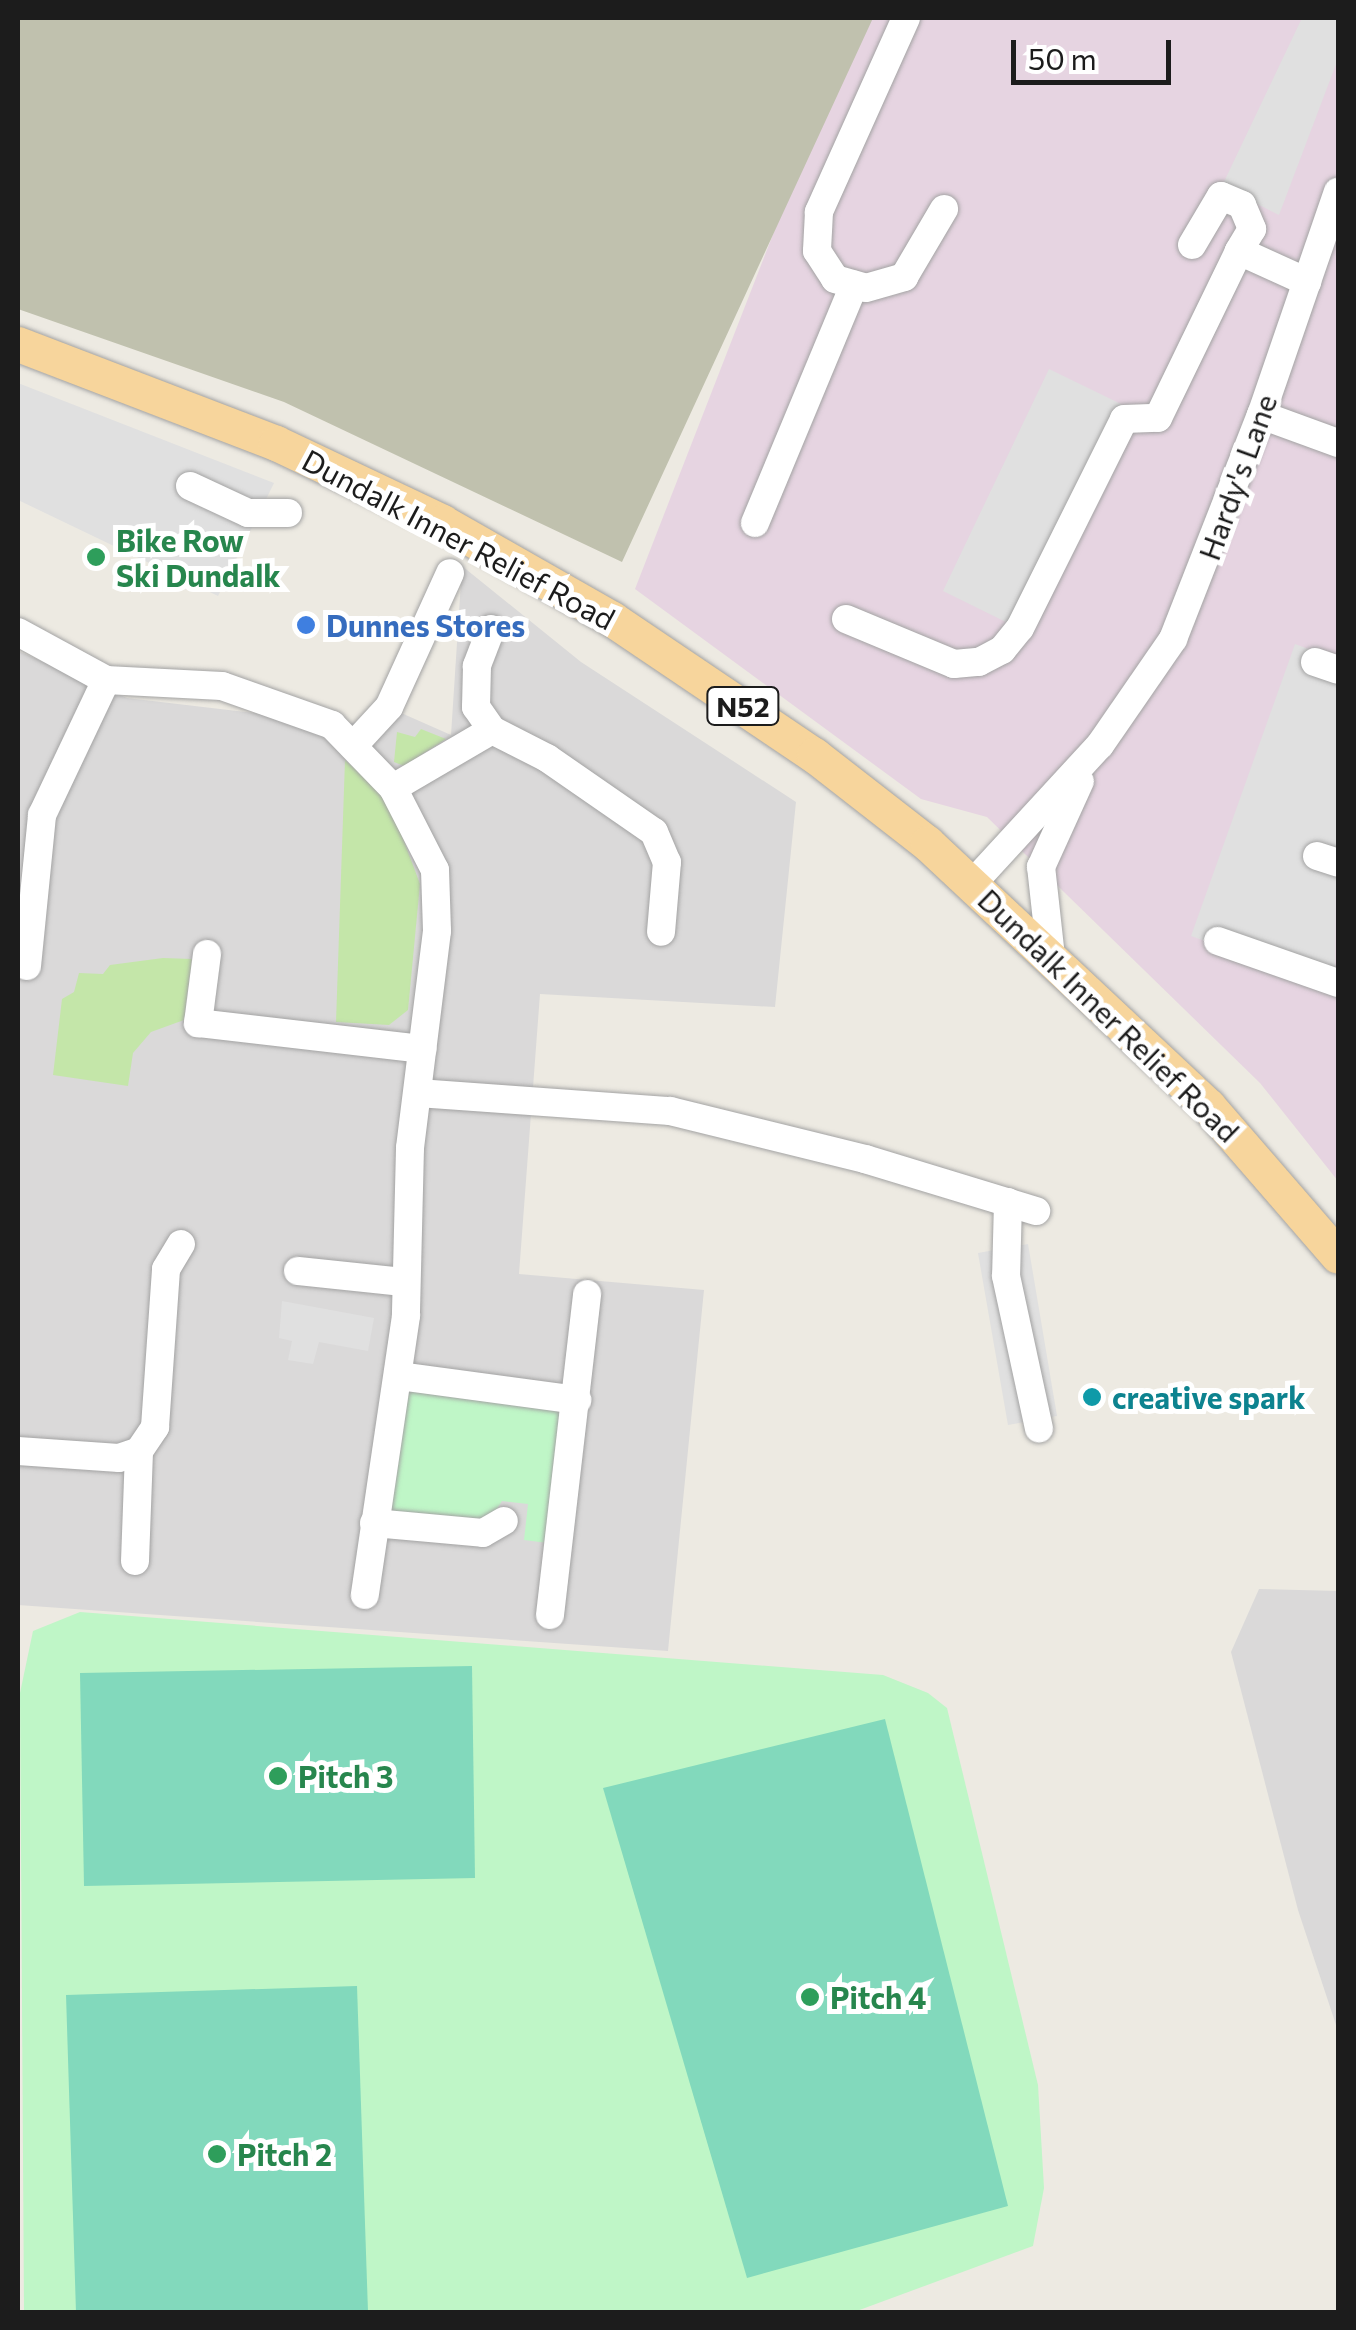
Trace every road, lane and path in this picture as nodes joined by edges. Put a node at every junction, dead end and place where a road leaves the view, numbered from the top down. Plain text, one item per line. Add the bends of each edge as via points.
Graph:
1 (906, 18) edge
2 (1338, 192) edge
3 (944, 209) dead end
4 (1192, 244) dead end
5 (1239, 251) junction
6 (1307, 282) junction
7 (854, 284) junction
8 (18, 344) edge
9 (1262, 415) junction
10 (1338, 442) edge
11 (190, 486) dead end
12 (288, 513) dead end
13 (755, 523) dead end
14 (450, 573) dead end
15 (846, 619) dead end
16 (491, 629) dead end
17 (18, 632) edge
18 (106, 680) junction
19 (492, 730) junction
20 (1100, 745) junction
21 (353, 746) junction
22 (393, 788) junction
23 (972, 884) junction
24 (661, 932) dead end
25 (1218, 941) dead end
26 (206, 954) dead end
27 (1051, 957) junction
28 (28, 966) dead end
29 (1338, 983) edge
30 (423, 1049) junction
31 (418, 1093) junction
32 (1008, 1202) junction
33 (1036, 1211) dead end
34 (181, 1244) dead end
35 (1338, 1256) edge
36 (298, 1272) dead end
37 (403, 1282) junction
38 (587, 1294) dead end
39 (400, 1376) junction
40 (577, 1400) junction
41 (1039, 1428) dead end
42 (18, 1451) edge
43 (139, 1451) junction
44 (504, 1521) dead end
45 (374, 1523) junction
46 (135, 1561) dead end
47 (365, 1596) dead end
48 (550, 1615) dead end

1 - 7 street via 818,212 817,251 835,279
2 - 6 street, Hardy's Lane
3 - 7 street via 904,277 866,288
4 - 5 street via 1221,196 1246,197 1252,229
5 - 6 street
5 - 15 street via 1158,418 1124,419 1020,628 1002,650 979,662 954,664
6 - 9 street, Hardy's Lane
7 - 13 street
8 - 23 main road, Dundalk Inner Relief Road / N52 via 276,442 518,564 814,755
9 - 10 street
9 - 20 street, Hardy's Lane via 1173,639
11 - 12 street via 248,513
14 - 21 street via 388,707
16 - 19 street via 477,666 476,707
17 - 18 street
18 - 21 street via 222,686 332,725
18 - 28 street via 42,815
19 - 22 street
19 - 24 street via 622,805 654,832 667,862
20 - 23 street, Hardy's Lane
20 - 27 street, Hardy's Lane via 1041,867
21 - 22 street
22 - 30 street via 435,870 437,930
23 - 27 main road, Dundalk Inner Relief Road / N52
25 - 29 street
26 - 30 street via 198,1023
27 - 35 main road, Dundalk Inner Relief Road / N52 via 1208,1106
30 - 31 street
31 - 32 street via 670,1111
31 - 37 street
32 - 33 street
32 - 41 street via 1006,1276
34 - 43 street via 166,1269 155,1427
36 - 37 street
37 - 39 street
38 - 40 street
39 - 40 street
39 - 45 street
40 - 48 street
42 - 43 street via 119,1458
43 - 46 street
44 - 45 street via 483,1533
45 - 47 street

